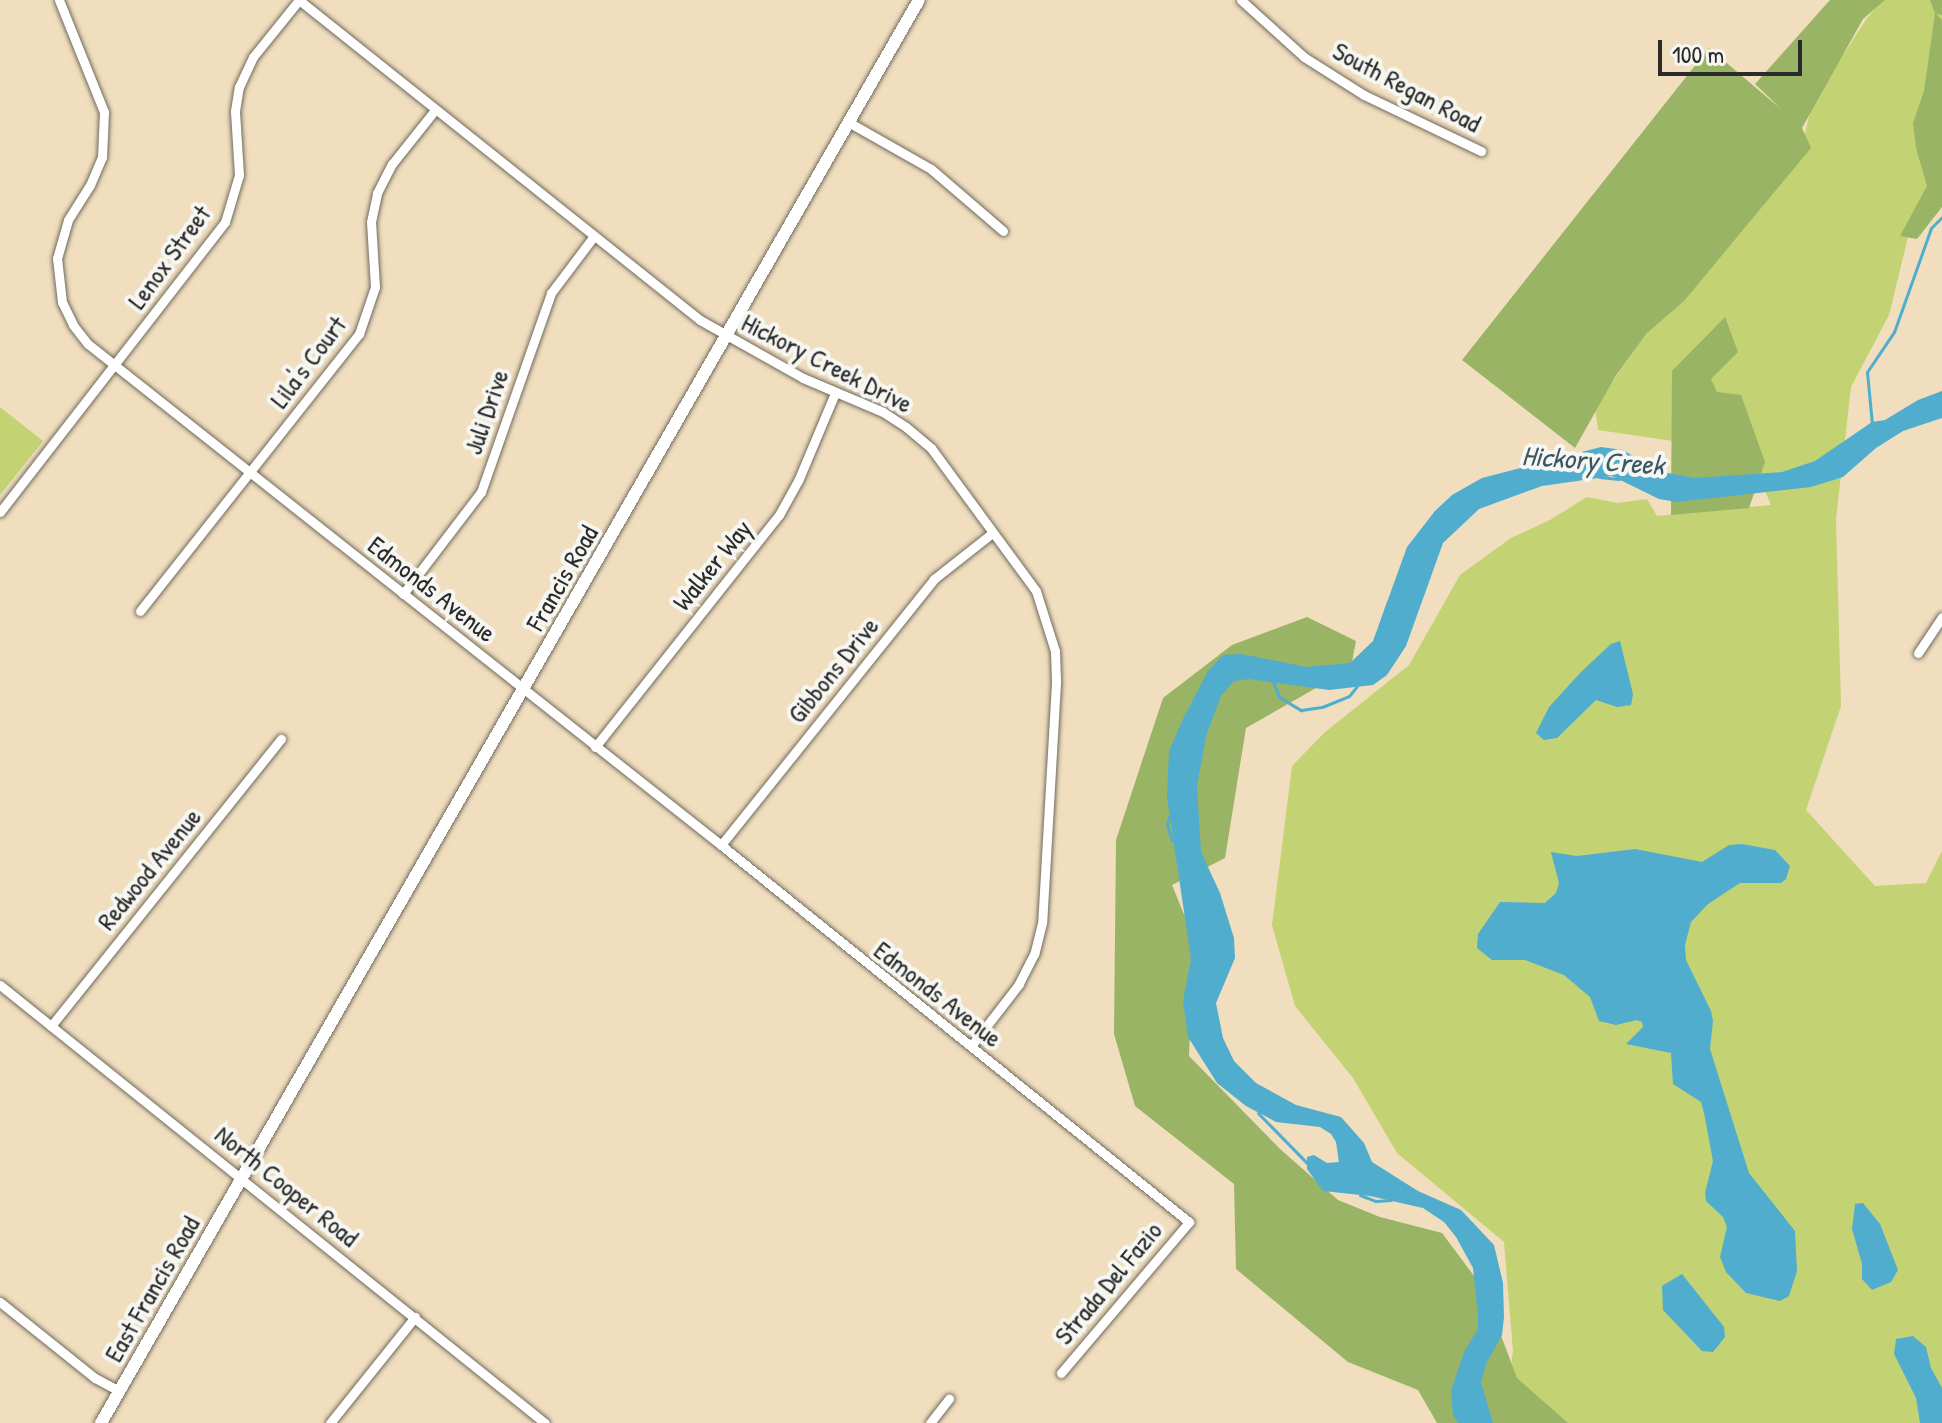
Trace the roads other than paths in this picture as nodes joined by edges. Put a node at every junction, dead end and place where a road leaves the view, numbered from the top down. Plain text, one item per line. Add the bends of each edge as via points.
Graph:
1 (59, 0) edge
2 (299, 0) edge
3 (919, 0) edge
4 (1241, 0) edge
5 (435, 110) junction
6 (850, 123) junction
7 (1481, 151) dead end
8 (1003, 231) dead end
9 (594, 236) junction
10 (726, 336) junction
11 (113, 366) junction
12 (835, 393) junction
13 (249, 475) junction
14 (0, 512) edge
15 (991, 534) junction
16 (403, 594) junction
17 (140, 611) dead end
18 (1942, 617) edge
19 (1918, 653) dead end
20 (524, 689) junction
21 (281, 739) dead end
22 (595, 747) junction
23 (721, 845) junction
24 (0, 985) edge
25 (51, 1026) junction
26 (971, 1046) junction
27 (241, 1178) junction
28 (1189, 1222) joint
29 (0, 1302) edge
30 (415, 1317) junction
31 (1061, 1373) dead end
32 (119, 1391) junction
33 (949, 1399) dead end
34 (101, 1423) edge
35 (330, 1423) edge
36 (545, 1423) edge
37 (930, 1423) edge

1 - 11 street, Edmonds Avenue via 100,94 105,134 96,174 63,229 57,280 76,330
2 - 5 street, Hickory Creek Drive
2 - 11 street, Lenox Street via 253,57 239,87 238,186 225,222
3 - 6 street, Francis Road
4 - 7 street, South Regan Road via 1316,65 1364,95
5 - 9 street, Hickory Creek Drive
5 - 13 street, Lila's Court via 392,164 377,193 371,222 375,287 366,321
6 - 8 street via 931,169
6 - 10 street, Francis Road
9 - 10 street, Hickory Creek Drive
9 - 16 street, Juli Drive via 551,293 481,492
10 - 12 street, Hickory Creek Drive
10 - 20 street, Francis Road
11 - 13 street, Edmonds Avenue
11 - 14 street, Lenox Street
12 - 15 street, Hickory Creek Drive via 883,412 931,448
12 - 22 street, Walker Way via 779,515
13 - 16 street, Edmonds Avenue
13 - 17 street, Lila's Court
15 - 23 street, Gibbons Drive via 934,579
15 - 26 street, Hickory Creek Drive via 1036,591 1055,651 1056,683 1042,923 1019,984
16 - 20 street, Edmonds Avenue
18 - 19 street
20 - 22 street, Edmonds Avenue
20 - 27 street, Francis Road
21 - 25 street, Redwood Avenue
22 - 23 street, Edmonds Avenue
23 - 26 street, Edmonds Avenue
24 - 25 street, North Cooper Road
25 - 27 street, North Cooper Road
26 - 28 street, Edmonds Avenue
27 - 30 street, North Cooper Road
27 - 32 street, East Francis Road
28 - 31 street, Strada Del Fazio
29 - 32 street
30 - 35 street
30 - 36 street, North Cooper Road
32 - 34 street, East Francis Road
33 - 37 street

